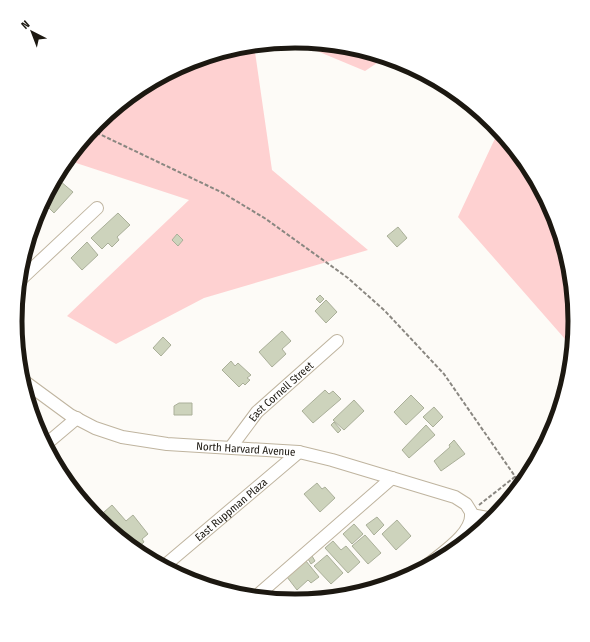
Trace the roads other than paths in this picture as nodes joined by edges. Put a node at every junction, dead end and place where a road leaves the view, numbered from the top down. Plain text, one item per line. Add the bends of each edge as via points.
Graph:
1 (97, 208) dead end
2 (26, 275) edge
3 (337, 341) dead end
4 (29, 385) edge
5 (77, 418) junction
6 (50, 441) edge
7 (231, 447) junction
8 (299, 452) junction
9 (392, 478) junction
10 (471, 513) junction
11 (486, 516) edge
12 (452, 544) edge
13 (168, 563) edge
14 (261, 592) edge

1 - 2 street
3 - 7 street, East Cornell Street via 256,412
4 - 5 street, North Harvard Avenue via 54,405
5 - 6 street
5 - 7 street, North Harvard Avenue via 95,428 128,439
7 - 8 street, North Harvard Avenue
8 - 9 street, North Harvard Avenue
8 - 13 street, East Ruppman Plaza
9 - 10 street, North Harvard Avenue via 455,497 466,504
9 - 14 street
10 - 11 street
10 - 12 street via 469,527

